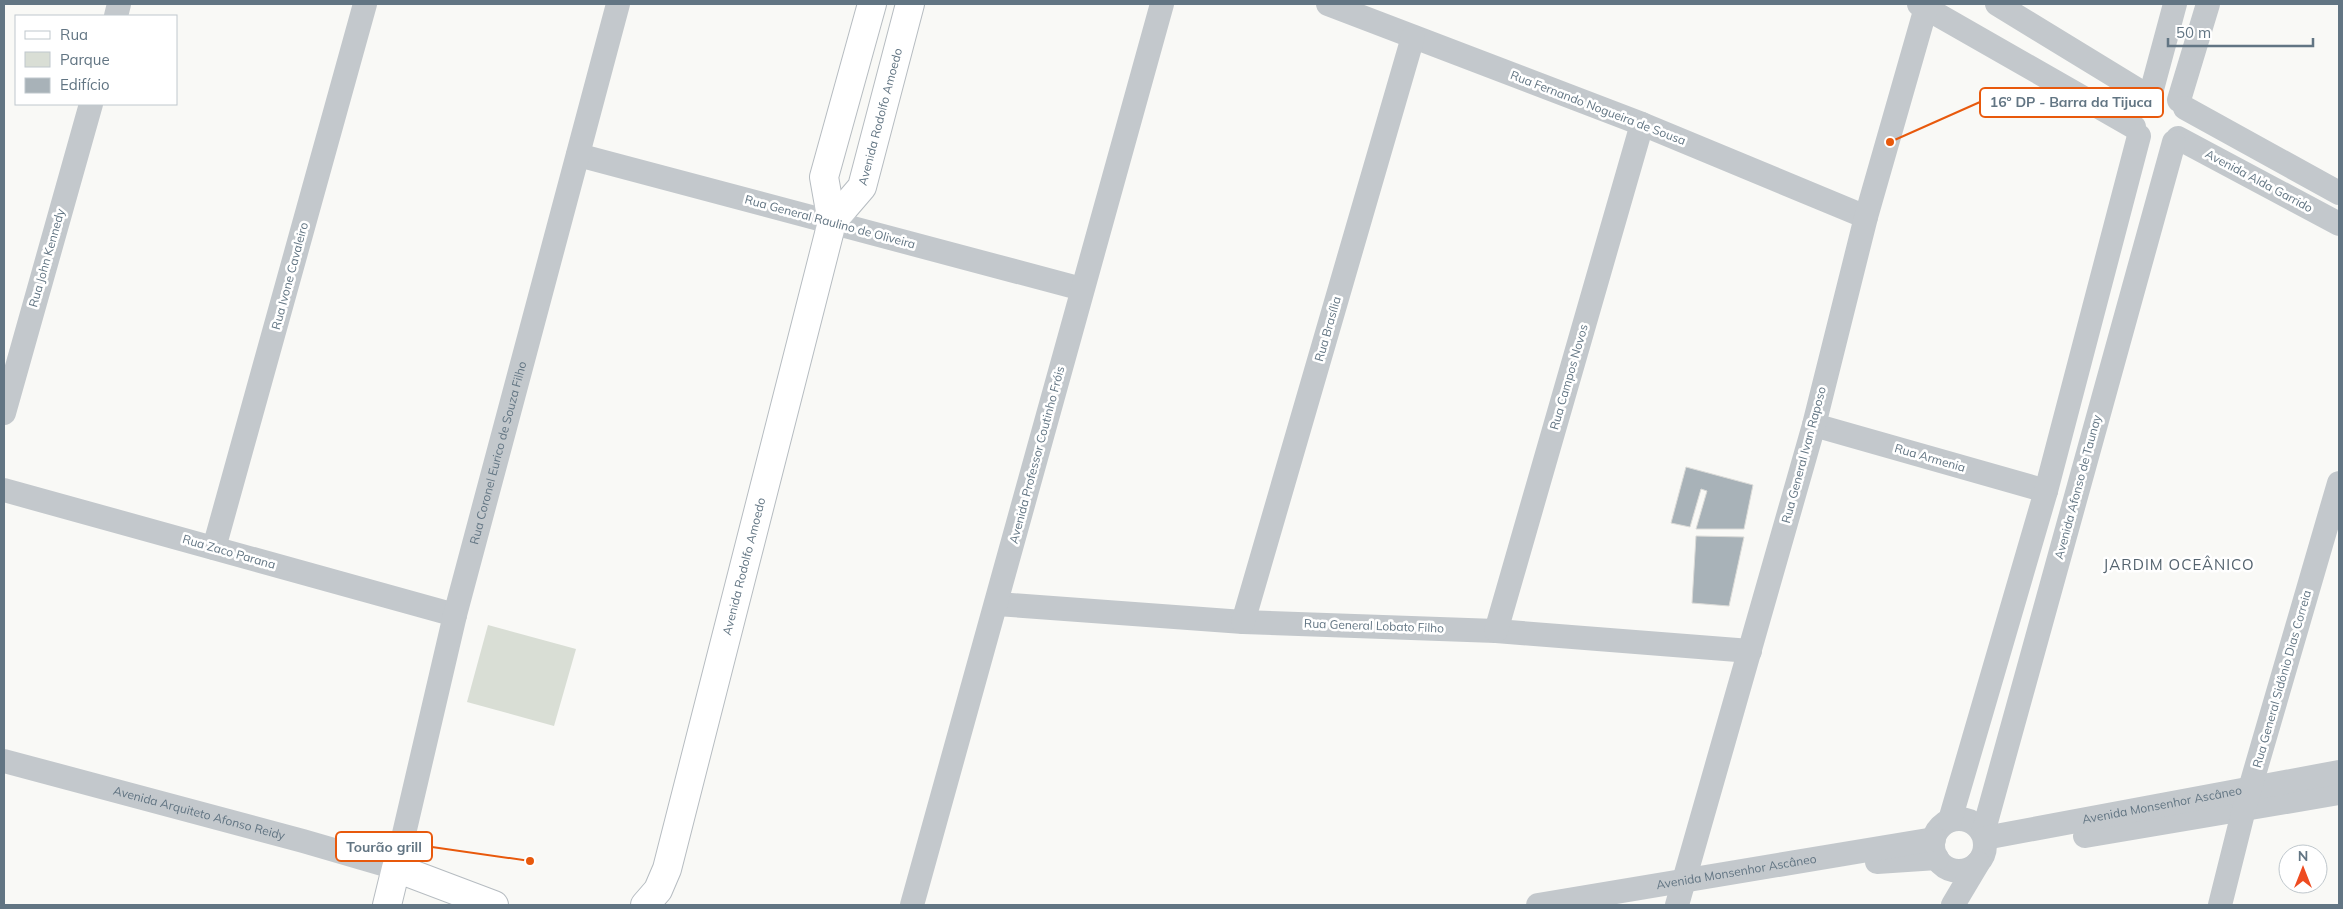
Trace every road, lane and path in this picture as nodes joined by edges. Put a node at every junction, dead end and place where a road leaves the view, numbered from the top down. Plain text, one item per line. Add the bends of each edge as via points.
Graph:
1 (365, 4) edge
2 (618, 4) edge
3 (872, 4) edge
4 (910, 4) edge
5 (1162, 4) edge
6 (1328, 4) edge
7 (1997, 4) edge
8 (2175, 4) edge
9 (2208, 4) edge
10 (1924, 5) edge
11 (1413, 37) junction
12 (2149, 94) junction
13 (2182, 104) junction
14 (91, 105) edge
15 (1642, 124) junction
16 (2136, 131) junction
17 (2176, 140) junction
18 (578, 155) junction
19 (2339, 193) edge
20 (1866, 217) junction
21 (832, 222) junction
22 (2339, 224) edge
23 (1082, 289) junction
24 (4, 413) edge
25 (1814, 426) junction
26 (2339, 483) edge
27 (4, 490) edge
28 (2046, 491) junction
29 (214, 548) junction
30 (997, 604) junction
31 (455, 615) junction
32 (1243, 622) junction
33 (1496, 631) junction
34 (1750, 651) junction
35 (4, 761) edge
36 (2339, 772) edge
37 (2339, 793) edge
38 (2247, 799) junction
39 (1950, 820) junction
40 (1983, 847) junction
41 (1938, 854) junction
42 (396, 868) junction
43 (1680, 894) edge
44 (480, 904) edge
45 (387, 905) edge
46 (645, 905) edge
47 (912, 905) edge
48 (1538, 905) edge
49 (1626, 905) edge
50 (1946, 905) edge
51 (1953, 905) edge
52 (2220, 905) edge

1 - 29 street, Rua Ivone Cavaleiro
2 - 18 street, Rua Coronel Eurico de Souza Filho
3 - 21 street, Avenida Rodolfo Amoedo via 824,177
4 - 21 street, Avenida Rodolfo Amoedo via 862,187
5 - 23 street, Avenida Professor Coutinho Fróis
6 - 11 street, Rua Fernando Nogueira de Sousa
7 - 12 street
8 - 12 street
9 - 13 street
10 - 16 street
10 - 20 street, Rua General Ivan Raposo
11 - 15 street, Rua Fernando Nogueira de Sousa
11 - 32 street, Rua Brasília
12 - 13 street via 2171,94
12 - 16 street via 2134,109
13 - 17 street via 2187,119
13 - 19 street
14 - 24 street, Rua John Kennedy
15 - 20 street, Rua Fernando Nogueira de Sousa
15 - 33 street, Rua Campos Novos
16 - 17 street via 2146,142 2155,145
16 - 28 street
17 - 22 street, Avenida Alda Garrido
17 - 40 street, Avenida Afonso de Taunay
18 - 21 street, Rua General Raulino de Oliveira
18 - 31 street, Rua Coronel Eurico de Souza Filho
20 - 25 street, Rua General Ivan Raposo
21 - 23 street, Rua General Raulino de Oliveira
21 - 46 street, Avenida Rodolfo Amoedo via 667,869 658,890
23 - 30 street, Avenida Professor Coutinho Fróis
25 - 28 street, Rua Armenia
25 - 34 street, Rua General Ivan Raposo
26 - 38 street, Rua General Sidônio Dias Correia
27 - 29 street, Rua Zaco Parana
28 - 39 street
29 - 31 street, Rua Zaco Parana
30 - 32 street, Rua General Lobato Filho
30 - 47 street, Avenida Professor Coutinho Fróis
31 - 42 street, Rua Coronel Eurico de Souza Filho
32 - 33 street, Rua General Lobato Filho
33 - 34 street, Rua General Lobato Filho
34 - 43 street, Rua General Ivan Raposo
35 - 42 street, Avenida Arquiteto Afonso Reidy
36 - 38 street, Avenida Monsenhor Ascâneo
37 - 38 street, Avenida Monsenhor Ascâneo
38 - 40 street, Avenida Monsenhor Ascâneo
38 - 52 street, Rua General Sidônio Dias Correia
39 - 40 street via 1960,818 1977,825
39 - 41 street via 1937,831
40 - 41 street via 1962,871
40 - 51 street, Avenida Afonso de Taunay
41 - 43 street, Avenida Monsenhor Ascâneo
41 - 50 street
42 - 44 street
42 - 45 street, Rua Coronel Eurico de Souza Filho
43 - 48 street, Avenida Monsenhor Ascâneo
43 - 49 street, Avenida Monsenhor Ascâneo

